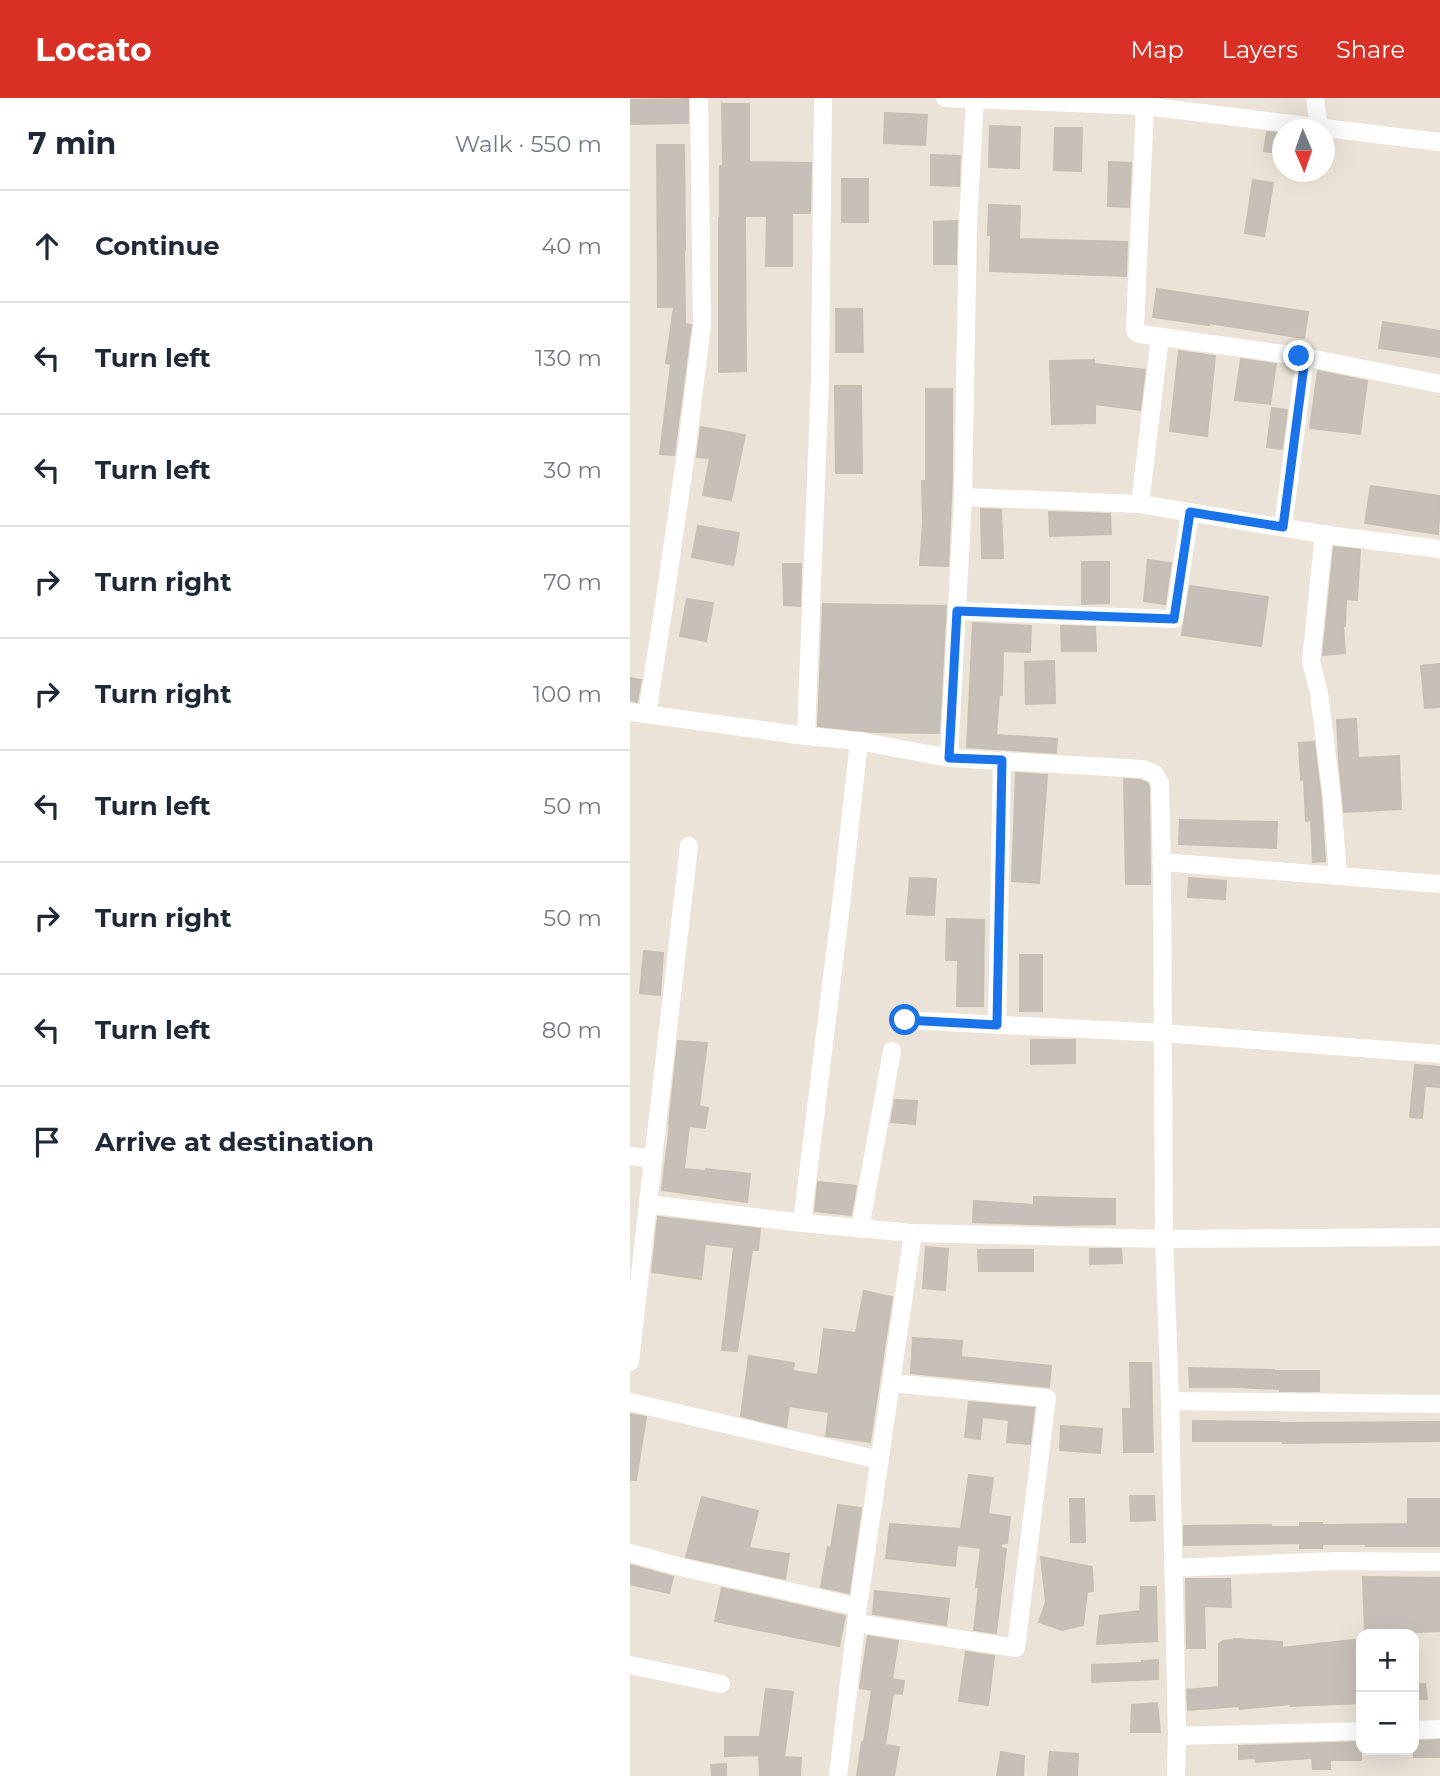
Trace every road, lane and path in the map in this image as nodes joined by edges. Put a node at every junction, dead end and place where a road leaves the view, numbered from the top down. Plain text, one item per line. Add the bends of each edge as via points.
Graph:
1 (699, 98) edge
2 (823, 98) edge
3 (945, 98) edge
4 (1315, 98) edge
5 (982, 99) edge
6 (1145, 102) edge
7 (1318, 119) edge
8 (1272, 120) edge
9 (1335, 129) edge
10 (1440, 142) edge
11 (1160, 337) junction
12 (1305, 358) junction
13 (1440, 384) edge
14 (963, 497) junction
15 (1140, 504) junction
16 (1190, 512) junction
17 (1283, 527) junction
18 (1324, 534) junction
19 (1440, 549) edge
20 (957, 611) junction
21 (638, 713) edge
22 (806, 736) junction
23 (859, 741) junction
24 (949, 758) junction
25 (1002, 760) junction
26 (690, 846) dead end
27 (1161, 862) junction
28 (1338, 876) junction
29 (1440, 884) edge
30 (905, 1020) dead end
31 (997, 1025) junction
32 (1163, 1033) junction
33 (892, 1051) dead end
34 (1440, 1054) edge
35 (630, 1156) edge
36 (653, 1159) junction
37 (648, 1204) junction
38 (802, 1223) junction
39 (860, 1229) junction
40 (913, 1233) junction
41 (1440, 1237) edge
42 (1164, 1239) junction
43 (630, 1362) edge
44 (891, 1383) junction
45 (1170, 1401) junction
46 (630, 1402) edge
47 (1440, 1404) edge
48 (880, 1460) junction
49 (630, 1553) edge
50 (1440, 1562) edge
51 (1174, 1568) junction
52 (857, 1615) junction
53 (630, 1665) edge
54 (721, 1684) dead end
55 (1440, 1729) edge
56 (1419, 1730) edge
57 (1356, 1731) edge
58 (1177, 1736) junction
59 (838, 1776) edge
60 (1176, 1776) edge

1 - 21 street via 702,326 674,539
2 - 22 street via 820,379
3 - 5 street
4 - 7 street
5 - 6 street
5 - 14 street via 968,223
6 - 8 street
6 - 11 street via 1135,328 1140,334
9 - 10 street
11 - 12 street
11 - 15 street
12 - 13 street
12 - 17 street
14 - 15 street
14 - 20 street
15 - 16 street
16 - 17 street
16 - 20 street via 1174,619
17 - 18 street
18 - 19 street
18 - 28 street via 1311,662 1319,693
20 - 24 street
21 - 22 street
22 - 23 street
23 - 24 street
23 - 38 street
24 - 25 street
25 - 27 street via 1143,769 1155,774 1160,783
25 - 31 street
26 - 36 street
27 - 28 street
27 - 32 street
28 - 29 street
30 - 31 street
31 - 32 street
32 - 34 street
32 - 42 street
33 - 39 street
35 - 36 street
36 - 37 street
37 - 38 street
37 - 43 street
38 - 39 street
39 - 40 street
40 - 42 street
40 - 44 street
41 - 42 street
42 - 45 street
44 - 48 street
44 - 52 street via 1047,1398 1016,1648
45 - 47 street
45 - 51 street
46 - 48 street
48 - 52 street
49 - 52 street
50 - 51 street
51 - 58 street
52 - 59 street
53 - 54 street
55 - 56 street
57 - 58 street
58 - 60 street

